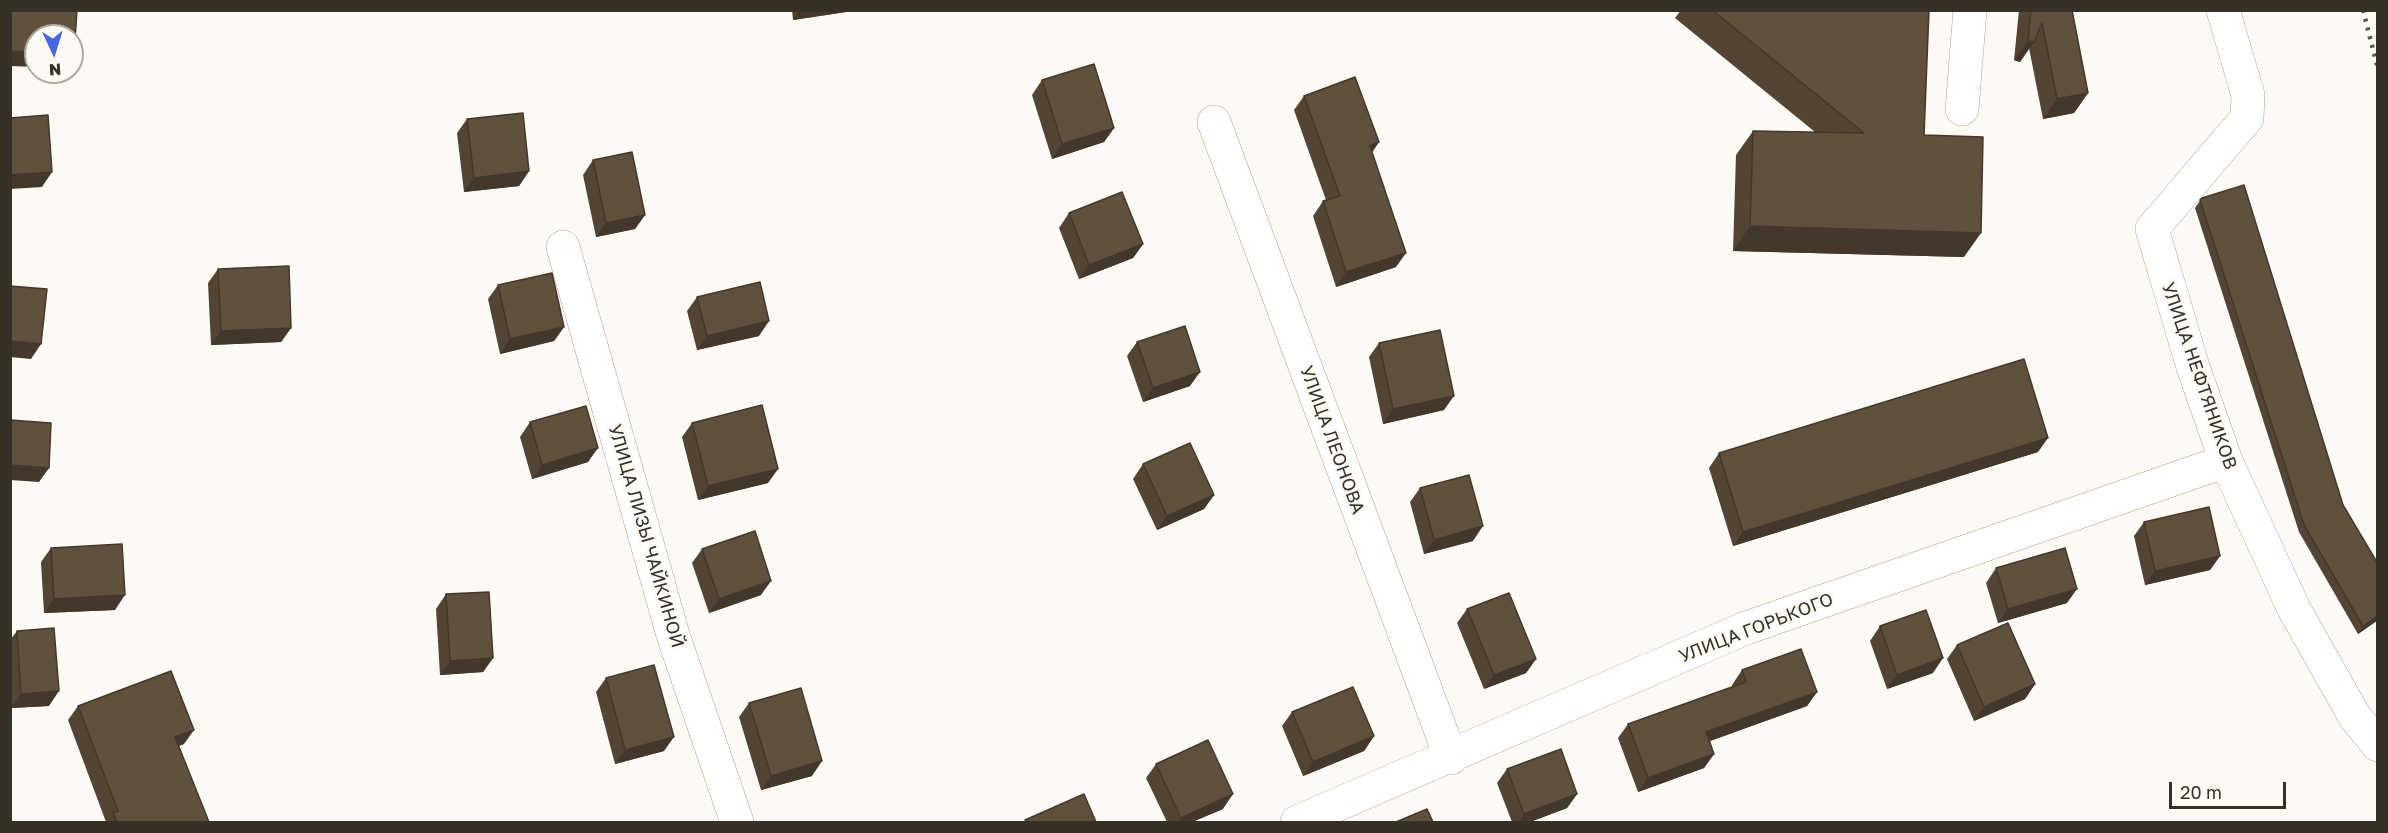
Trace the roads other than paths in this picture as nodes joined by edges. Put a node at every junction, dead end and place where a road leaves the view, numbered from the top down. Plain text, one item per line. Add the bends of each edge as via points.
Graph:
1 (1971, 10) edge
2 (2223, 10) edge
3 (1962, 109) dead end
4 (1214, 122) dead end
5 (563, 247) dead end
6 (2226, 461) junction
7 (2378, 746) edge
8 (1451, 758) junction
9 (737, 822) edge
10 (1297, 822) edge

1 - 3 street
2 - 6 street, УЛИЦА НЕФТЯНИКОВ via 2248,94 2247,118 2152,229
4 - 8 street, УЛИЦА ЛЕОНОВА
5 - 9 street, УЛИЦА ЛИЗЫ ЧАЙКИНОЙ via 673,635
6 - 7 street, УЛИЦА НЕФТЯНИКОВ via 2294,609 2355,717
6 - 8 street, УЛИЦА ГОРЬКОГО via 1746,628
8 - 10 street, УЛИЦА ГОРЬКОГО

